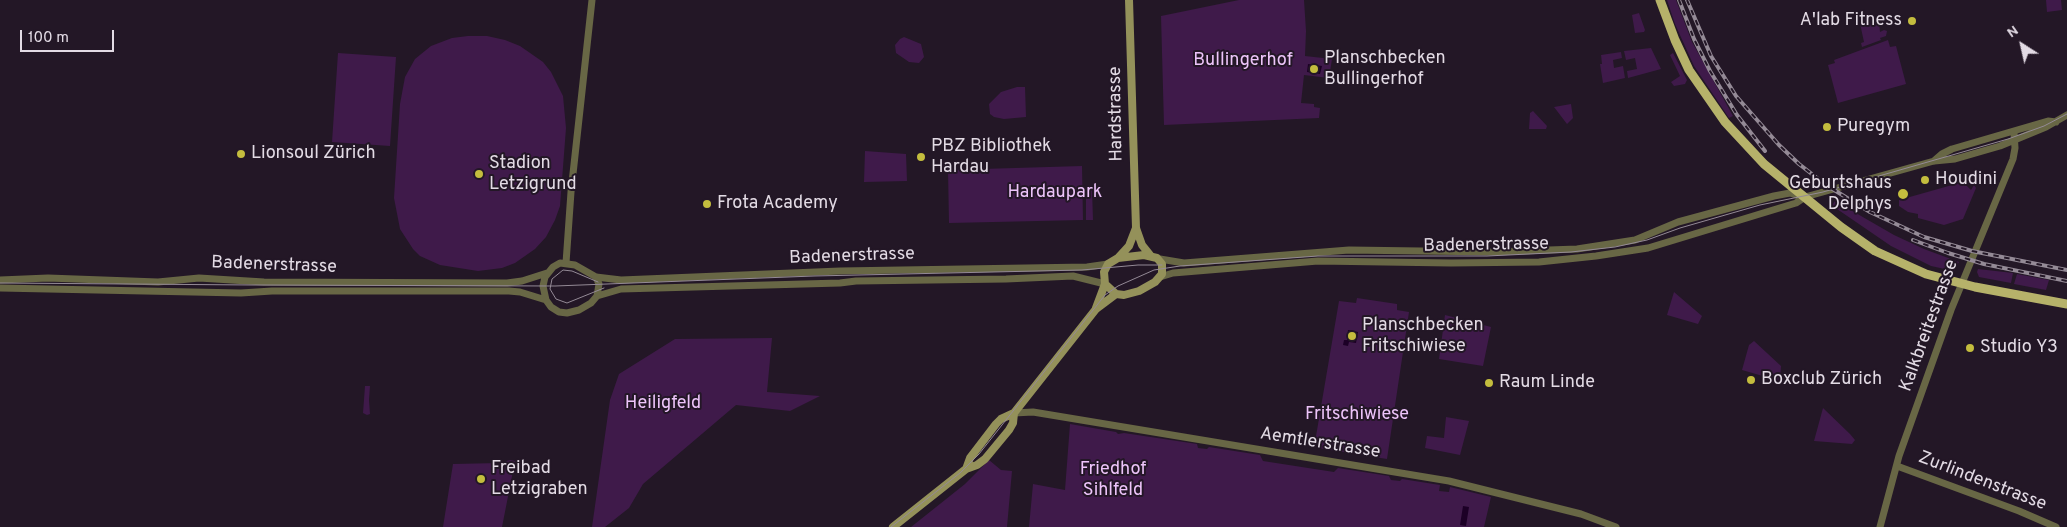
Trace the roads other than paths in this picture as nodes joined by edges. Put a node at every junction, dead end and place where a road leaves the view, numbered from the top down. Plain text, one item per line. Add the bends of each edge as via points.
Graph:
1 (592, 0) edge
2 (1129, 0) edge
3 (1660, 0) edge
4 (2067, 115) edge
5 (2014, 135) junction
6 (1805, 198) junction
7 (1136, 228) junction
8 (1150, 255) junction
9 (1118, 258) junction
10 (1160, 259) junction
11 (566, 263) junction
12 (1108, 264) junction
13 (547, 273) junction
14 (596, 277) junction
15 (1160, 277) junction
16 (0, 280) edge
17 (1105, 284) junction
18 (1961, 284) junction
19 (0, 288) edge
20 (1116, 294) junction
21 (597, 296) junction
22 (546, 300) junction
23 (2067, 304) edge
24 (1096, 309) junction
25 (1014, 413) junction
26 (1896, 466) junction
27 (966, 469) junction
28 (893, 527) edge
29 (1616, 527) edge
30 (1880, 527) edge
31 (2056, 527) edge

1 - 11 street via 570,192
2 - 7 main road, Hardstrasse
3 - 6 main road via 1683,58 1713,107 1751,151
4 - 5 street, Badenerstrasse via 2057,122
5 - 6 street, Badenerstrasse via 2000,146 1955,159 1934,161
5 - 18 street, Kalkbreitestrasse via 2013,159
6 - 10 street, Badenerstrasse via 1790,193 1774,196 1678,222 1635,240 1577,249 1487,252 1349,250 1184,263
6 - 15 street, Badenerstrasse via 1658,245 1596,256 1528,262 1318,261
6 - 18 main road via 1876,250 1926,274
7 - 8 main road, Hardstrasse
7 - 9 main road, Hardstrasse via 1129,246
8 - 9 main road
8 - 10 main road
9 - 12 main road
10 - 15 main road via 1163,270
11 - 13 street, Badenerstrasse via 555,265
11 - 14 street, Badenerstrasse
12 - 14 street, Badenerstrasse via 621,280
12 - 17 main road via 1104,272
13 - 16 street, Badenerstrasse via 522,282 507,283 264,282 199,278 158,282 48,278
13 - 22 street via 543,286
14 - 21 street via 599,284
15 - 20 main road via 1139,291
17 - 20 main road
17 - 21 street, Badenerstrasse via 1073,276 621,290
17 - 24 main road
18 - 23 main road
18 - 26 street, Kalkbreitestrasse
19 - 22 street, Badenerstrasse via 241,294 272,291 509,291
20 - 24 main road
21 - 22 street, Badenerstrasse via 585,307 567,313 555,309
24 - 25 main road
25 - 27 main road via 996,424 970,458
25 - 27 main road via 1009,430 992,451 977,465
25 - 29 street, Aemtlerstrasse via 1033,412 1449,481 1581,514
26 - 30 street, Kalkbreitestrasse
26 - 31 street, Zurlindenstrasse
27 - 28 main road

